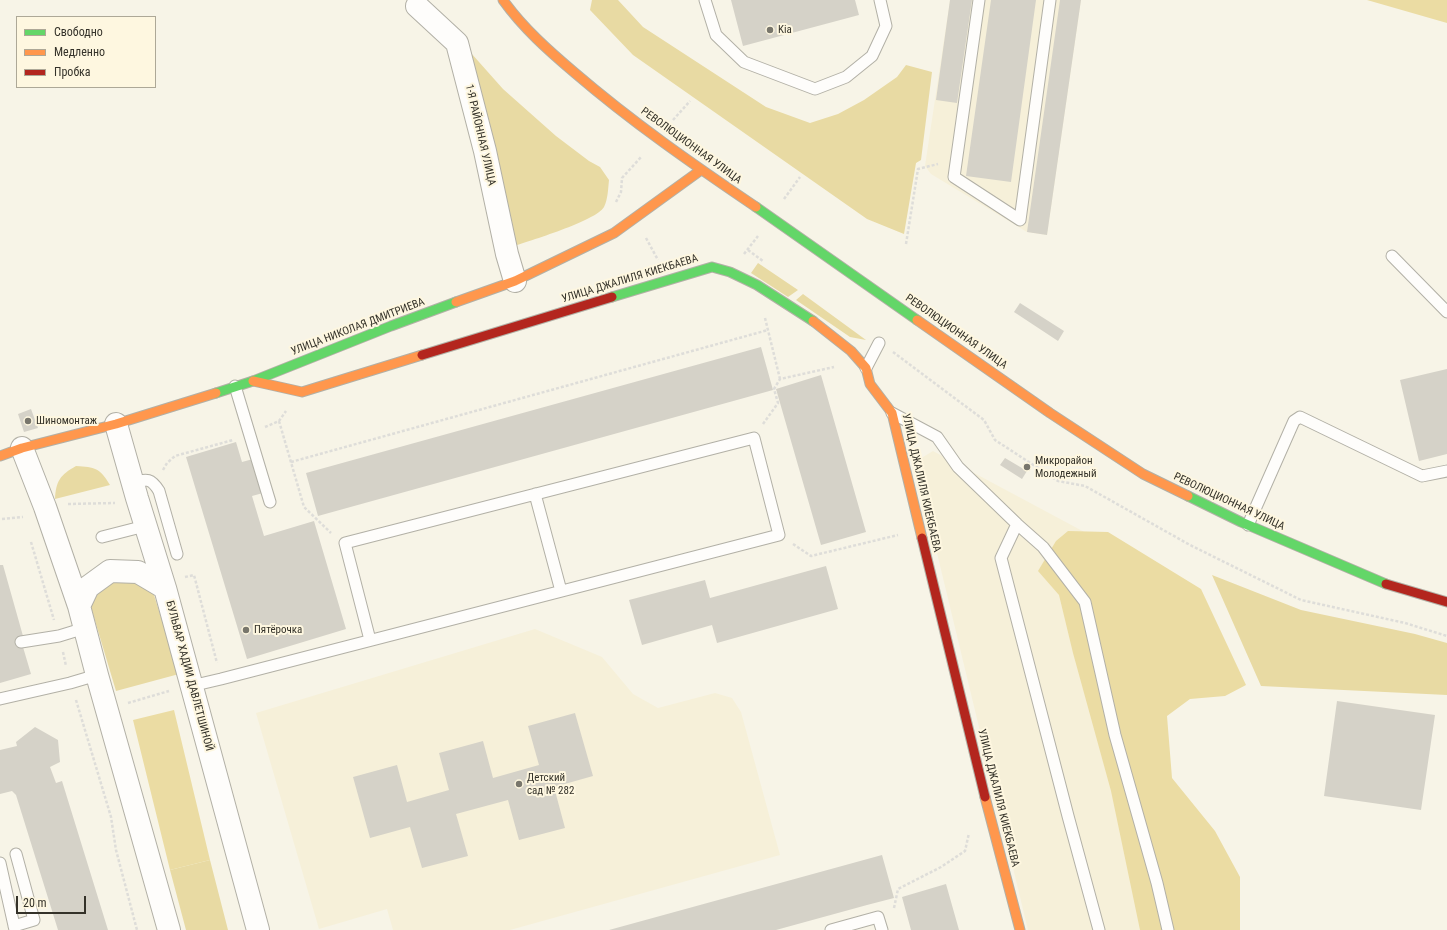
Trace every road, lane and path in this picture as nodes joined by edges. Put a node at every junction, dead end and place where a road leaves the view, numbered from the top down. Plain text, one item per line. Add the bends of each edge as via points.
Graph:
1 (503, 0) edge
2 (706, 0) edge
3 (880, 0) edge
4 (979, 0) edge
5 (1050, 0) edge
6 (417, 6) dead end
7 (690, 101) dead end
8 (658, 137) junction
9 (956, 160) junction
10 (701, 170) junction
11 (614, 208) dead end
12 (906, 244) dead end
13 (748, 250) dead end
14 (1392, 256) dead end
15 (766, 263) dead end
16 (515, 281) junction
17 (757, 285) junction
18 (1447, 312) edge
19 (768, 330) junction
20 (879, 343) joint
21 (866, 368) junction
22 (780, 379) junction
23 (253, 381) junction
24 (235, 386) junction
25 (302, 392) junction
26 (892, 412) junction
27 (279, 421) junction
28 (116, 424) junction
29 (250, 435) junction
30 (754, 438) junction
31 (22, 448) junction
32 (0, 456) edge
33 (291, 462) junction
34 (1447, 471) edge
35 (135, 490) junction
36 (159, 491) junction
37 (535, 494) junction
38 (270, 502) dead end
39 (45, 507) junction
40 (23, 516) junction
41 (2, 519) dead end
42 (25, 524) dead end
43 (1017, 524) junction
44 (1248, 525) junction
45 (146, 526) junction
46 (919, 530) junction
47 (779, 535) junction
48 (102, 537) dead end
49 (30, 538) dead end
50 (345, 543) junction
51 (177, 554) joint
52 (165, 588) junction
53 (561, 591) junction
54 (1447, 602) edge
55 (79, 606) junction
56 (85, 628) junction
57 (59, 636) junction
58 (1447, 636) edge
59 (370, 640) junction
60 (21, 642) dead end
61 (97, 675) junction
62 (222, 678) junction
63 (70, 683) junction
64 (191, 686) junction
65 (0, 699) edge
66 (107, 709) junction
67 (82, 718) junction
68 (970, 831) dead end
69 (16, 854) dead end
70 (0, 863) edge
71 (878, 917) junction
72 (15, 928) edge
73 (138, 930) edge
74 (169, 930) edge
75 (258, 930) edge
76 (831, 930) edge
77 (882, 930) edge
78 (1020, 930) edge
79 (1099, 930) edge
80 (1168, 930) edge

1 - 8 street, РЕВОЛЮЦИОННАЯ УЛИЦА via 513,14 555,56 605,99
2 - 3 lane via 716,35 744,62 815,90 846,77 872,56 886,26
4 - 9 lane
5 - 9 lane via 1020,220 954,176
6 - 16 street, 1-Я РАЙОННАЯ УЛИЦА via 458,43
7 - 8 path
8 - 10 street, РЕВОЛЮЦИОННАЯ УЛИЦА
8 - 11 path via 622,178
9 - 12 path via 918,168
10 - 16 street, УЛИЦА НИКОЛАЯ ДМИТРИЕВА via 614,233
10 - 44 street, РЕВОЛЮЦИОННАЯ УЛИЦА via 1050,413 1143,474
13 - 15 path
14 - 18 lane
16 - 23 street, УЛИЦА НИКОЛАЯ ДМИТРИЕВА via 390,326
17 - 19 path
17 - 21 street, УЛИЦА ДЖАЛИЛЯ КИЕКБАЕВА via 812,320 851,351
17 - 25 street, УЛИЦА ДЖАЛИЛЯ КИЕКБАЕВА via 730,272 712,267
19 - 22 path
19 - 33 path
20 - 21 lane
20 - 58 path via 984,420 995,440 1058,481 1085,486 1190,545 1300,600 1405,623
21 - 22 path via 833,366
21 - 26 street, УЛИЦА ДЖАЛИЛЯ КИЕКБАЕВА via 870,384
22 - 30 path via 774,389 778,403
23 - 24 street, УЛИЦА НИКОЛАЯ ДМИТРИЕВА
23 - 25 street, УЛИЦА ДЖАЛИЛЯ КИЕКБАЕВА
24 - 28 street, УЛИЦА НИКОЛАЯ ДМИТРИЕВА
24 - 29 lane
25 - 27 path
26 - 43 lane via 937,437 958,467
26 - 46 street, УЛИЦА ДЖАЛИЛЯ КИЕКБАЕВА
27 - 29 path
27 - 33 path
28 - 31 street, УЛИЦА НИКОЛАЯ ДМИТРИЕВА
28 - 35 street, БУЛЬВАР ХАДИИ ДАВЛЕТШИНОЙ
29 - 36 path via 175,456 162,472
29 - 38 lane
30 - 37 lane
30 - 47 lane
31 - 32 street, УЛИЦА НИКОЛАЯ ДМИТРИЕВА
31 - 39 street
33 - 50 path via 304,507 326,530
34 - 44 lane via 1422,476 1300,417 1294,421
35 - 36 lane via 149,480
35 - 39 path via 120,502
35 - 45 street, БУЛЬВАР ХАДИИ ДАВЛЕТШИНОЙ
36 - 51 lane
37 - 50 lane
37 - 53 lane
39 - 40 path
39 - 55 street
40 - 41 path
40 - 42 path
43 - 79 lane via 1001,558
43 - 80 lane via 1043,547 1085,602 1115,735
44 - 54 street, РЕВОЛЮЦИОННАЯ УЛИЦА via 1386,584
45 - 48 lane
45 - 52 street, БУЛЬВАР ХАДИИ ДАВЛЕТШИНОЙ
46 - 47 path via 811,556
46 - 78 street, УЛИЦА ДЖАЛИЛЯ КИЕКБАЕВА
47 - 53 lane
49 - 57 path
50 - 59 lane
51 - 62 path via 184,578 194,576
52 - 55 street via 138,572 110,571 88,587
52 - 64 street, БУЛЬВАР ХАДИИ ДАВЛЕТШИНОЙ
53 - 59 lane
55 - 56 street
56 - 57 lane
56 - 61 street
57 - 60 lane
57 - 63 path
59 - 62 lane
61 - 63 lane
61 - 66 street
62 - 64 lane
63 - 65 lane
63 - 67 path
64 - 66 path
64 - 75 street, БУЛЬВАР ХАДИИ ДАВЛЕТШИНОЙ
66 - 67 path
66 - 74 street
67 - 73 path via 111,817 116,850
68 - 71 path via 965,851 941,867 898,889 894,909
69 - 72 lane via 34,920
70 - 72 lane
71 - 76 lane
71 - 77 lane

